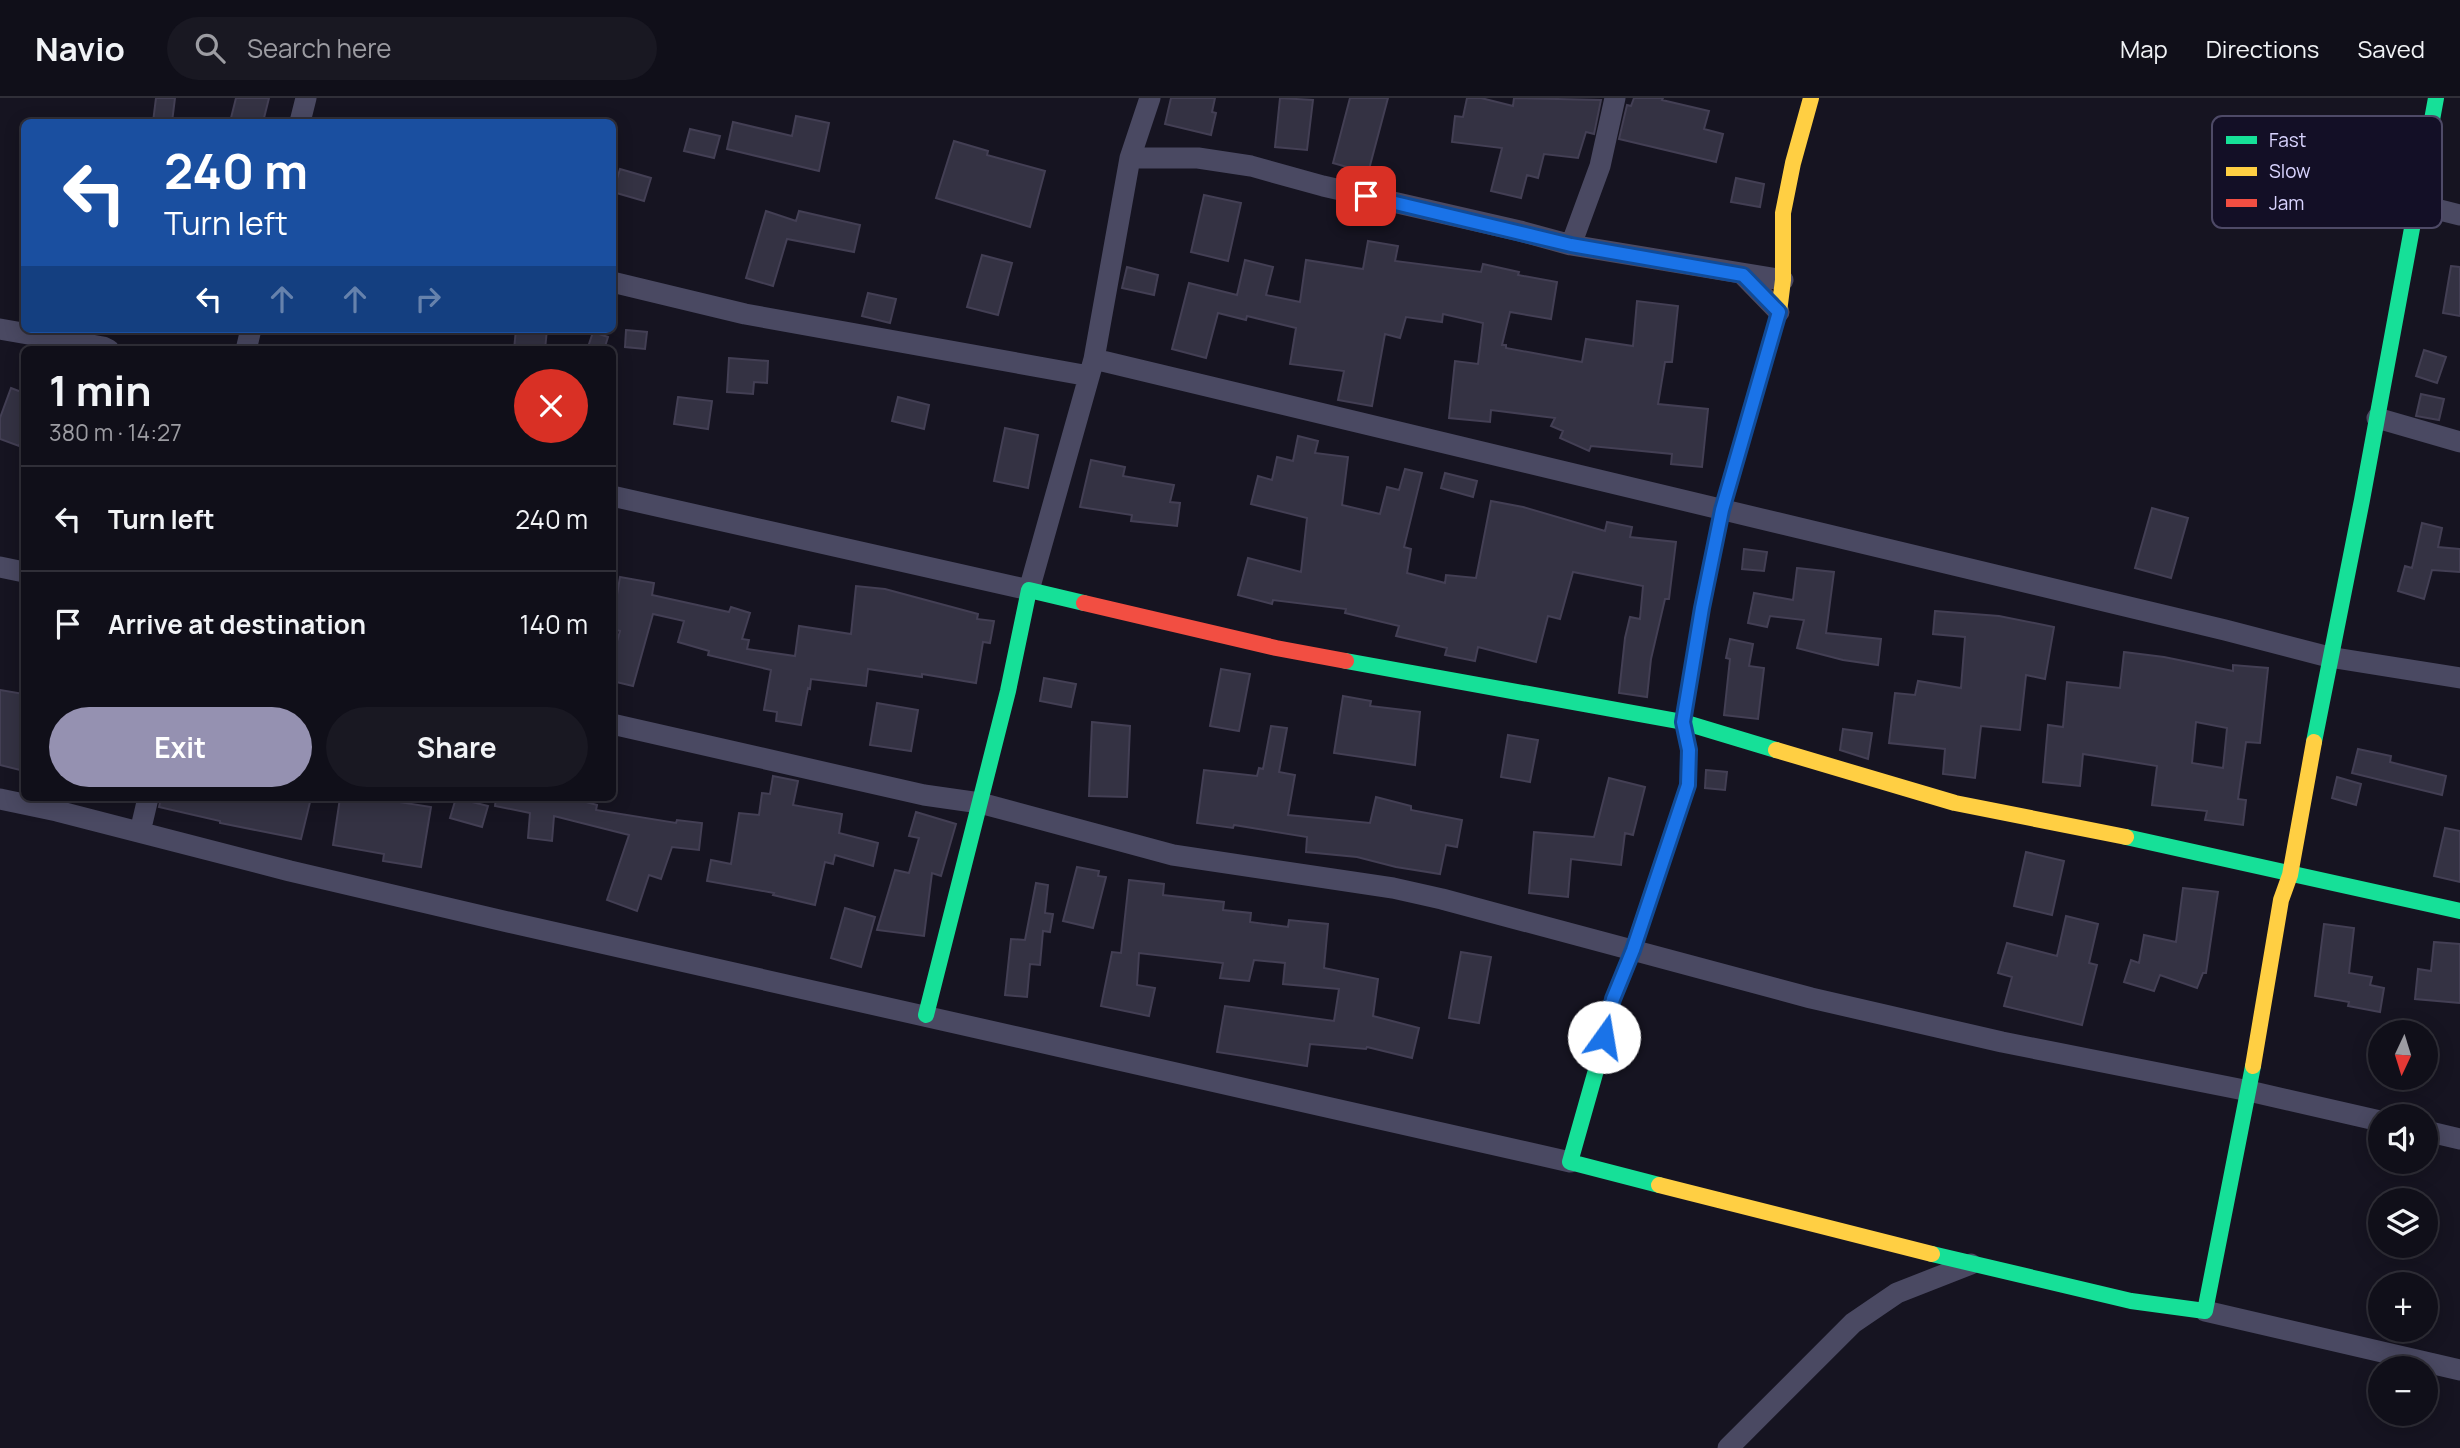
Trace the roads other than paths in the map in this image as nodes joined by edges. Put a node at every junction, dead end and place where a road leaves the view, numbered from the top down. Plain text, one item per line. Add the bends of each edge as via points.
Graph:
1 (306, 98) edge
2 (1150, 98) edge
3 (1615, 98) edge
4 (1811, 98) edge
5 (2436, 98) edge
6 (2433, 116) edge
7 (301, 119) edge
8 (1130, 158) junction
9 (2442, 210) edge
10 (2460, 215) edge
11 (2412, 228) edge
12 (1571, 245) junction
13 (1743, 275) junction
14 (1783, 281) junction
15 (616, 283) edge
16 (1779, 312) junction
17 (0, 329) edge
18 (21, 333) edge
19 (23, 333) edge
20 (97, 346) edge
21 (1092, 367) junction
22 (2376, 418) junction
23 (2460, 442) edge
24 (616, 497) edge
25 (1722, 510) junction
26 (0, 566) edge
27 (21, 571) edge
28 (1029, 590) junction
29 (2329, 657) junction
30 (2460, 678) edge
31 (1683, 722) junction
32 (616, 725) edge
33 (0, 799) edge
34 (147, 801) edge
35 (979, 803) junction
36 (140, 832) junction
37 (2290, 875) junction
38 (2460, 911) edge
39 (1633, 950) junction
40 (926, 1015) junction
41 (2249, 1091) junction
42 (2368, 1118) edge
43 (2438, 1134) edge
44 (2460, 1139) edge
45 (1570, 1162) junction
46 (1973, 1264) junction
47 (2205, 1311) junction
48 (2460, 1370) edge
49 (1728, 1448) edge

1 - 7 street
2 - 8 street
3 - 12 street via 1600,166
4 - 14 street via 1783,213
5 - 6 street
8 - 12 street via 1198,158 1251,166
8 - 21 street
9 - 10 street
11 - 22 street
12 - 13 street
13 - 14 street
13 - 16 street
14 - 16 street
15 - 21 street via 745,314
16 - 25 street
17 - 18 street
19 - 20 street
21 - 25 street
21 - 28 street
22 - 23 street
22 - 29 street
24 - 28 street
25 - 29 street
25 - 31 street
26 - 27 street
28 - 31 street via 1276,648
28 - 35 street
29 - 30 street
29 - 37 street
31 - 37 street via 1955,803
31 - 39 street via 1689,750 1688,785
32 - 35 street via 924,795
33 - 36 street
34 - 36 street
35 - 39 street via 1173,855 1442,898
35 - 40 street
36 - 40 street via 290,871
37 - 38 street
37 - 41 street via 2281,900
39 - 41 street via 1811,999
39 - 45 street via 1613,999
40 - 45 street
41 - 42 street
41 - 47 street
43 - 44 street
45 - 46 street
46 - 47 street via 2158,1307
46 - 49 street via 1897,1293 1853,1323
47 - 48 street

